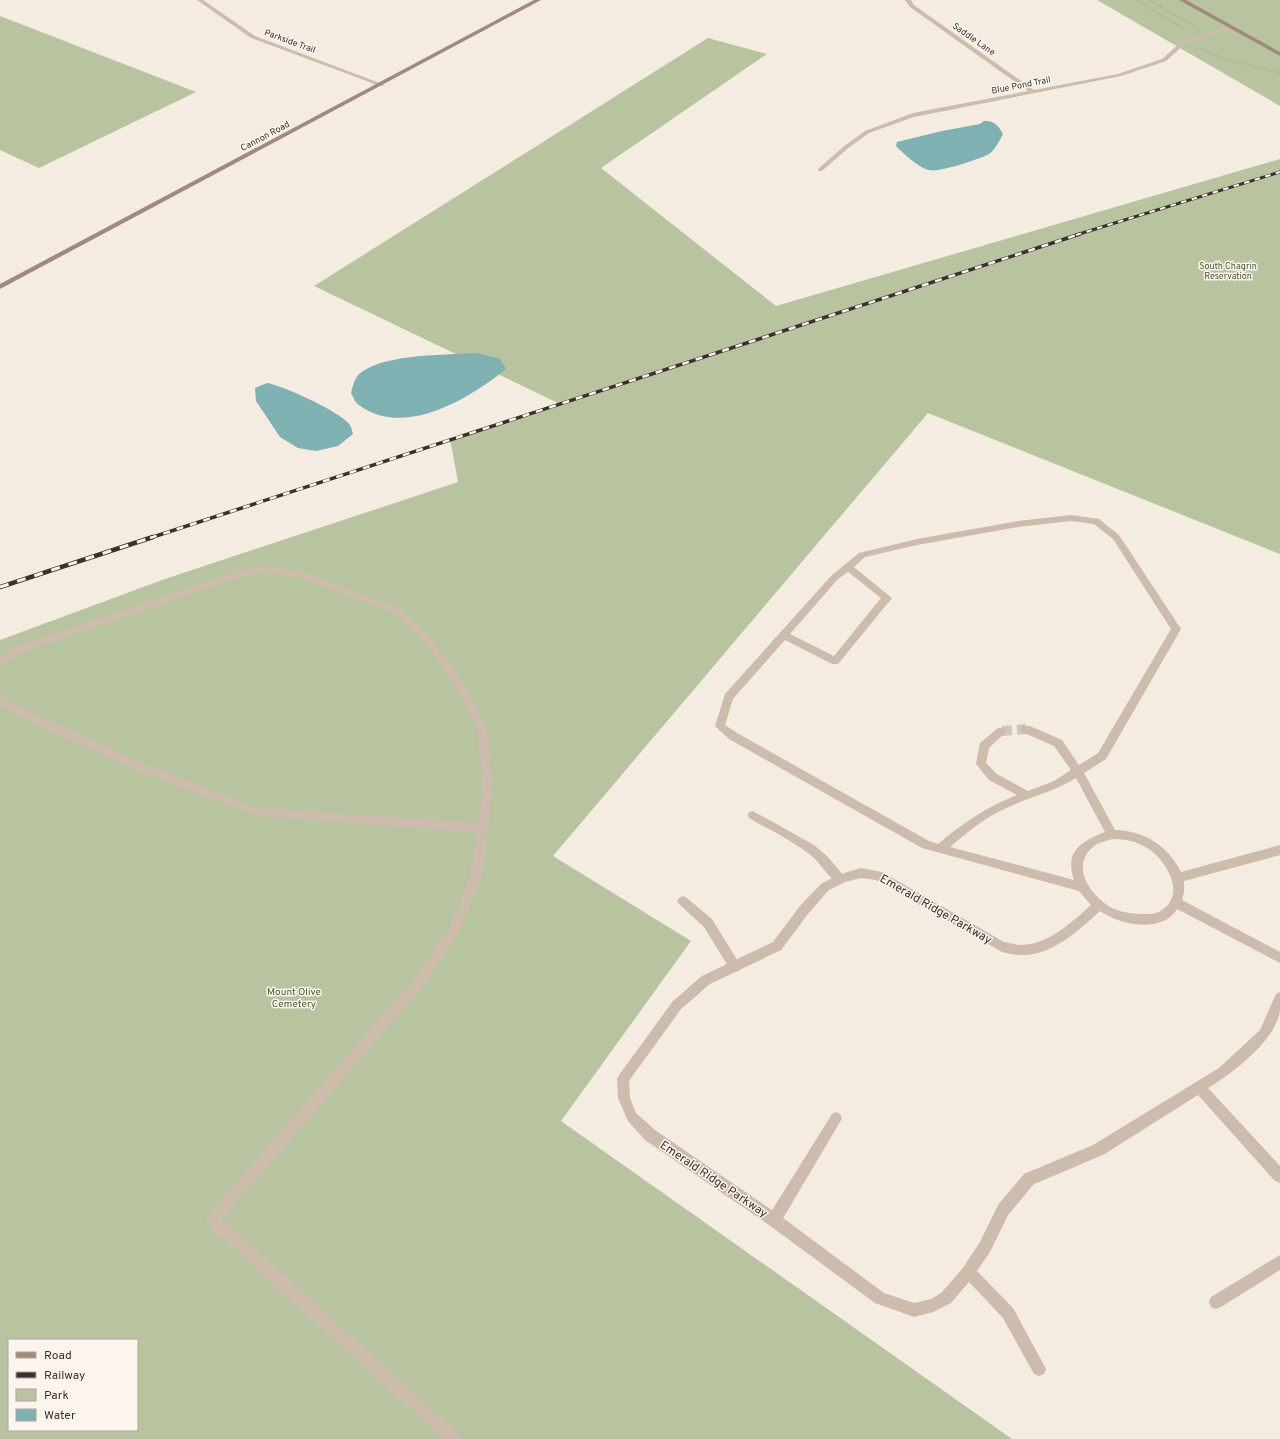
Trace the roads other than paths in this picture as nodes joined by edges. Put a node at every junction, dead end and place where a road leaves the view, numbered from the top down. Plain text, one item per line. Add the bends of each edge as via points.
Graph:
1 (200, 0) edge
2 (538, 0) edge
3 (908, 0) edge
4 (1182, 0) edge
5 (1230, 27) junction
6 (1280, 54) edge
7 (382, 85) junction
8 (1033, 92) junction
9 (820, 170) dead end
10 (0, 287) edge
11 (848, 567) junction
12 (784, 635) junction
13 (0, 662) edge
14 (0, 699) edge
15 (1026, 729) tunnel mouth
16 (1002, 731) tunnel mouth
17 (1078, 772) junction
18 (1027, 796) junction
19 (753, 815) dead end
20 (482, 828) junction
21 (1112, 834) junction
22 (939, 849) junction
23 (1280, 850) edge
24 (1178, 878) junction
25 (840, 879) junction
26 (1082, 887) junction
27 (683, 901) dead end
28 (1176, 903) junction
29 (1098, 906) junction
30 (1280, 958) edge
31 (735, 967) junction
32 (1280, 998) edge
33 (1276, 1017) edge
34 (1199, 1087) junction
35 (836, 1118) dead end
36 (1280, 1176) edge
37 (774, 1220) junction
38 (1280, 1262) edge
39 (968, 1272) junction
40 (1216, 1302) dead end
41 (1039, 1369) dead end
42 (454, 1439) edge

1 - 7 street, Parkside Trail via 253,38
2 - 7 main road, Cannon Road
3 - 8 street, Saddle Lane via 912,6
4 - 5 main road
5 - 6 main road
5 - 8 street, Blue Pond Trail via 1192,38 1164,60 1146,67
7 - 10 main road, Cannon Road
8 - 9 street, Blue Pond Trail via 913,115 880,127 867,132
11 - 12 street via 835,577
11 - 12 street via 887,598 835,661
11 - 17 street via 862,556 917,542 1018,524 1071,518 1096,521 1116,537 1176,630 1102,756
12 - 22 street via 728,697 720,726 926,845
13 - 20 street via 18,650 239,574 264,568 303,575 398,611 426,638 459,683 482,729 488,786
14 - 20 street via 18,711 148,770 257,812
15 - 17 street via 1058,743
16 - 18 street via 984,746 982,764 992,777
17 - 18 street via 1058,784
17 - 21 street
18 - 22 street via 996,808 963,829
19 - 25 street via 810,848
20 - 42 street via 476,877 453,932 420,981 213,1220
21 - 24 street via 1126,834 1153,845 1173,866
21 - 26 street via 1098,836 1087,842 1080,851 1076,862
22 - 26 street
23 - 24 street
24 - 28 street via 1180,891
25 - 29 street, Emerald Ridge Parkway via 861,873 878,875 1002,947 1022,950 1052,941 1076,926
25 - 31 street, Emerald Ridge Parkway via 825,887 777,946
26 - 29 street
27 - 31 street via 708,923
28 - 29 street via 1168,912 1157,918 1143,921 1112,914
28 - 30 street
31 - 37 street, Emerald Ridge Parkway via 706,980 677,1005 623,1079 624,1098 632,1117 650,1135
32 - 33 street, Emerald Ridge Parkway
33 - 34 street, Emerald Ridge Parkway via 1264,1034 1223,1072
34 - 36 street
34 - 39 street, Emerald Ridge Parkway via 1098,1150 1029,1179 1003,1210 985,1248
35 - 37 street
37 - 39 street, Emerald Ridge Parkway via 880,1298 914,1310 946,1298
38 - 40 street
39 - 41 street via 1008,1313

